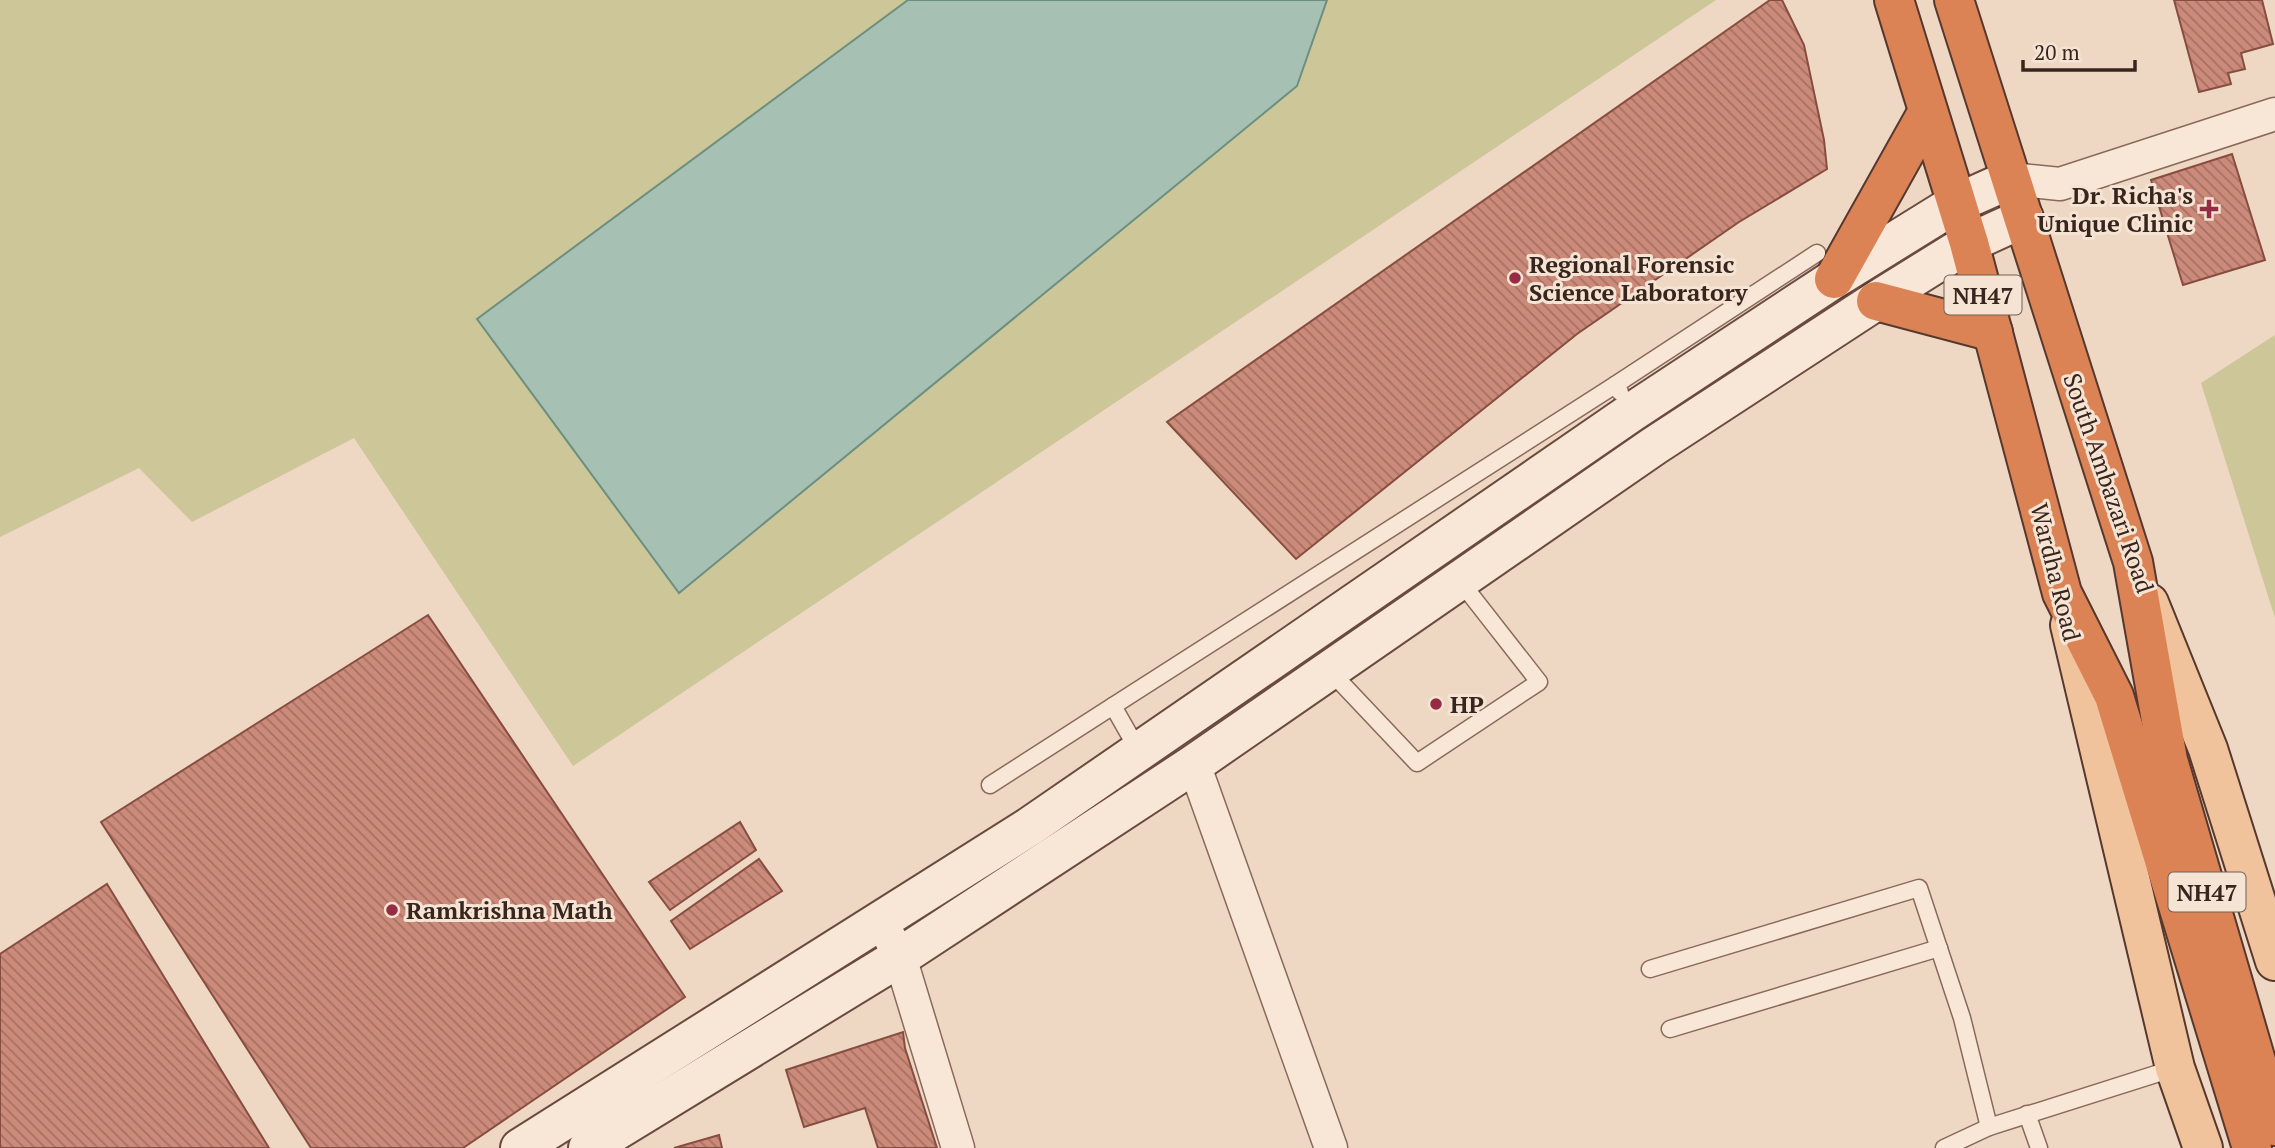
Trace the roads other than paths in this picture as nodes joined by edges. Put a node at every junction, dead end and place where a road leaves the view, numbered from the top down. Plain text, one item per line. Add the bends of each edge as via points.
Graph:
1 (1894, 0) edge
2 (1954, 0) edge
3 (1927, 113) junction
4 (2275, 114) edge
5 (2011, 179) junction
6 (2060, 184) junction
7 (1955, 204) junction
8 (2024, 218) junction
9 (1969, 243) junction
10 (1826, 266) junction
11 (1876, 301) junction
12 (1993, 332) junction
13 (1637, 420) junction
14 (2133, 562) junction
15 (1460, 581) junction
16 (2062, 593) junction
17 (1330, 671) junction
18 (1113, 706) junction
19 (1138, 750) junction
20 (1194, 764) junction
21 (990, 785) dead end
22 (881, 922) junction
23 (1939, 948) junction
24 (900, 957) junction
25 (2275, 961) edge
26 (1650, 969) dead end
27 (1670, 1029) dead end
28 (2175, 1068) junction
29 (2027, 1114) junction
30 (2275, 1126) edge
31 (1989, 1127) junction
32 (538, 1143) edge
33 (587, 1148) edge
34 (958, 1148) edge
35 (1331, 1148) edge
36 (1944, 1148) edge
37 (2039, 1148) edge
38 (2203, 1148) edge
39 (2252, 1148) edge

1 - 3 highway, Wardha Road / NH47
2 - 5 highway, South Ambazari Road / NH47
3 - 7 highway, Wardha Road / NH47
3 - 10 highway
4 - 6 street
5 - 6 street
5 - 7 main road
5 - 8 highway, South Ambazari Road / NH47
6 - 8 street
7 - 9 highway, Wardha Road / NH47
7 - 10 main road
8 - 9 main road
8 - 14 highway, South Ambazari Road / NH47
9 - 11 main road
9 - 12 highway, Wardha Road / NH47
10 - 13 main road
11 - 12 highway
11 - 13 main road
12 - 16 highway, Wardha Road / NH47
13 - 15 main road
13 - 18 lane
13 - 19 main road
14 - 25 main road, South Ambazari Road via 2208,749
14 - 30 highway, NH47 via 2168,760
15 - 17 main road
15 - 17 lane via 1539,682 1417,763
16 - 28 main road, Wardha Road
16 - 39 highway, NH47 via 2115,696
17 - 20 main road
18 - 19 lane
18 - 21 lane
19 - 22 main road
20 - 24 main road
20 - 35 street
22 - 24 street
22 - 32 main road
23 - 26 lane via 1919,888
23 - 27 lane
23 - 31 lane
24 - 33 main road
24 - 34 street
28 - 29 lane
28 - 38 main road, Wardha Road
29 - 31 lane
29 - 37 lane
31 - 36 lane

